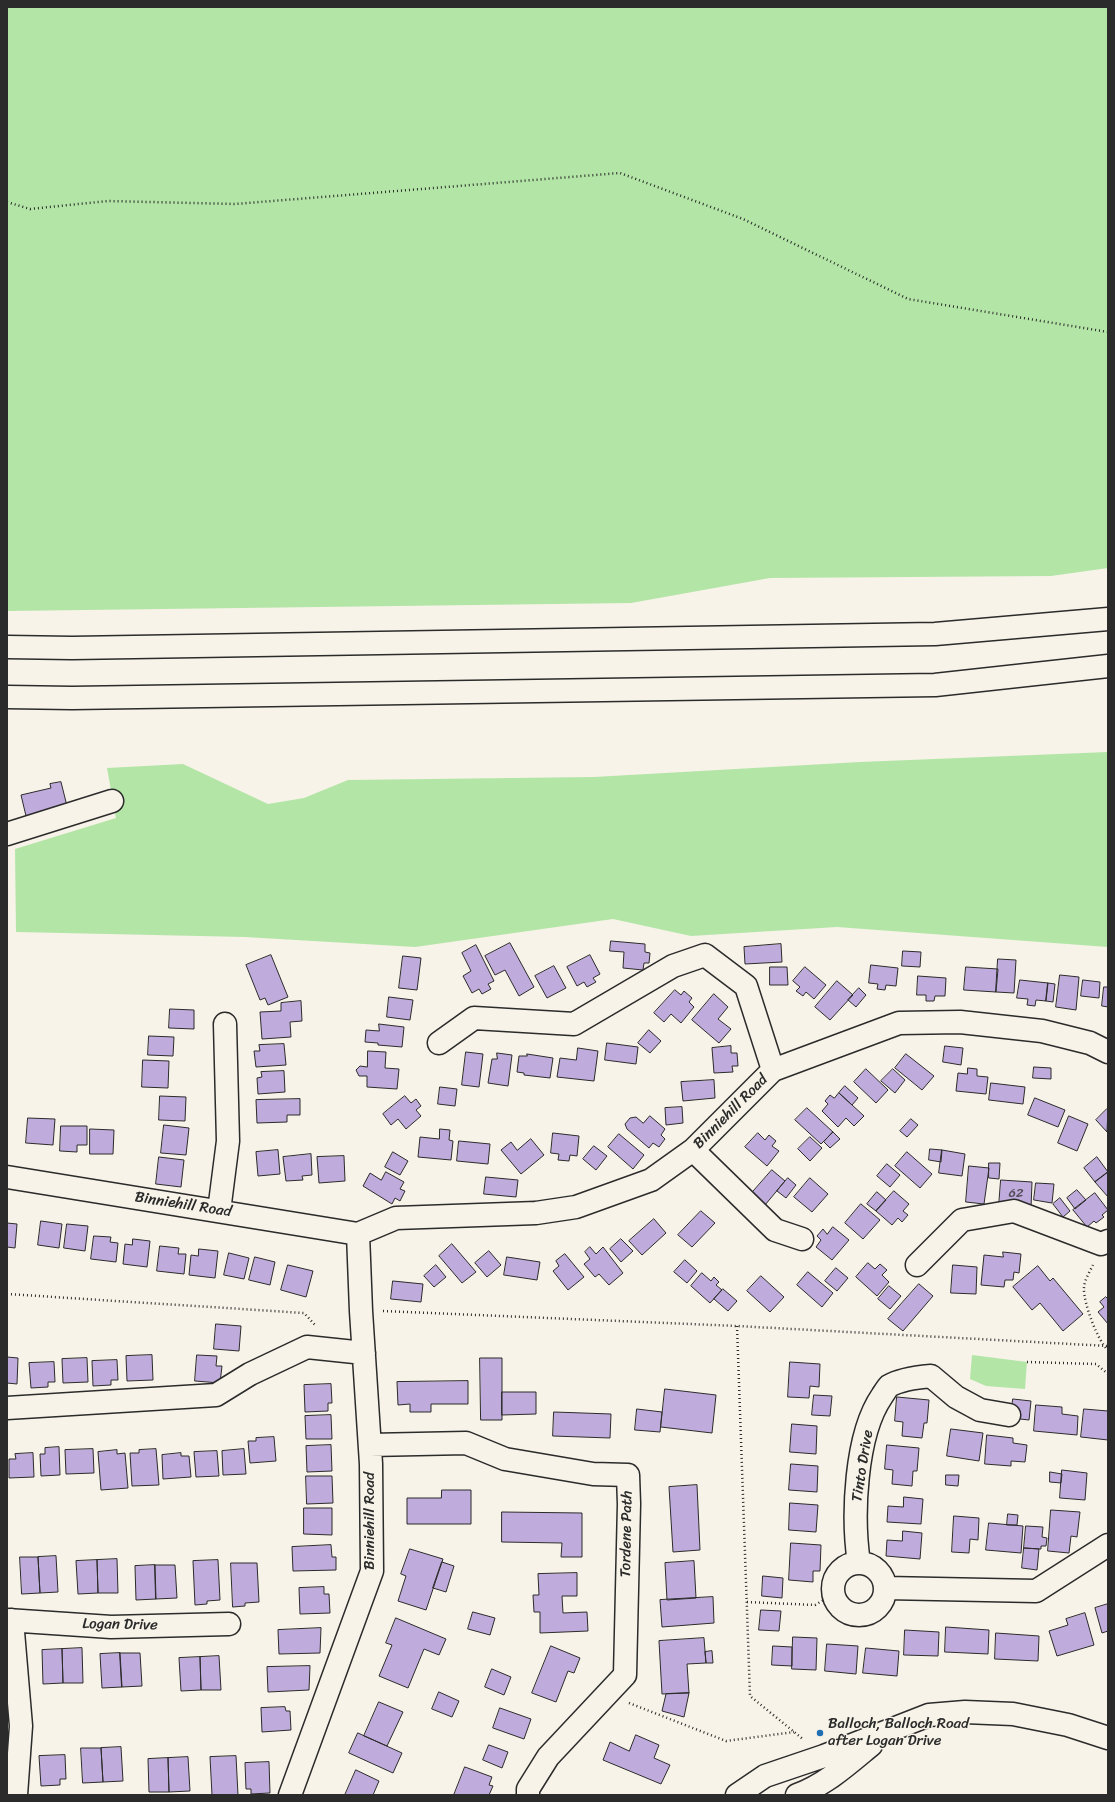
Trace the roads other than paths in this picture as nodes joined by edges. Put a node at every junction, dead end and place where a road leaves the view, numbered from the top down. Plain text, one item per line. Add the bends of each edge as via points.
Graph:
1 (1108, 620) edge
2 (7, 647) edge
3 (1108, 666) edge
4 (7, 697) edge
5 (112, 801) dead end
6 (7, 834) edge
7 (225, 1024) dead end
8 (439, 1043) dead end
9 (1108, 1052) edge
10 (773, 1070) junction
11 (693, 1150) junction
12 (7, 1177) edge
13 (219, 1211) junction
14 (358, 1234) junction
15 (802, 1238) dead end
16 (1105, 1242) edge
17 (917, 1265) dead end
18 (364, 1353) junction
19 (7, 1408) edge
20 (1009, 1415) dead end
21 (370, 1445) junction
22 (1108, 1545) edge
23 (859, 1563) junction
24 (886, 1588) junction
25 (9, 1620) edge
26 (229, 1624) dead end
27 (882, 1735) junction
28 (1108, 1738) edge
29 (16, 1795) edge
30 (290, 1795) edge
31 (528, 1795) edge
32 (737, 1795) edge
33 (797, 1795) edge

1 - 2 main road via 935,634
3 - 4 main road via 935,685
5 - 6 main road
7 - 13 main road via 228,1141
8 - 10 main road via 474,1018 574,1024 673,966 705,955 746,986
9 - 10 main road, Binniehill Road via 1090,1043 1042,1031 960,1022 899,1023
10 - 11 main road, Binniehill Road
11 - 14 main road, Binniehill Road via 651,1180 576,1207 536,1213 396,1218
11 - 15 main road via 775,1230
12 - 13 main road, Binniehill Road
13 - 14 main road, Binniehill Road
14 - 18 main road, Binniehill Road
16 - 17 main road via 1014,1211 962,1220
18 - 19 main road via 307,1347 250,1374 216,1395
18 - 21 main road, Binniehill Road
20 - 23 main road, Tinto Drive via 980,1410 956,1396 931,1376 917,1377 889,1386 875,1406 863,1444 855,1539
21 - 30 main road, Binniehill Road via 372,1571
21 - 31 main road, Tordene Path via 466,1444 505,1459 593,1474 628,1475 625,1674 548,1757 528,1789
22 - 24 main road via 1036,1591
23 - 24 main road via 878,1570 884,1578
23 - 24 main road via 848,1566 839,1573 834,1582 834,1594 838,1604 846,1612 856,1616 878,1609 884,1600
25 - 26 main road, Logan Drive via 111,1627
25 - 29 main road, Logan Drive via 21,1726
27 - 28 main road via 929,1715 965,1712 1013,1714 1068,1725
27 - 32 main road via 765,1776
27 - 33 main road via 843,1769 809,1791

